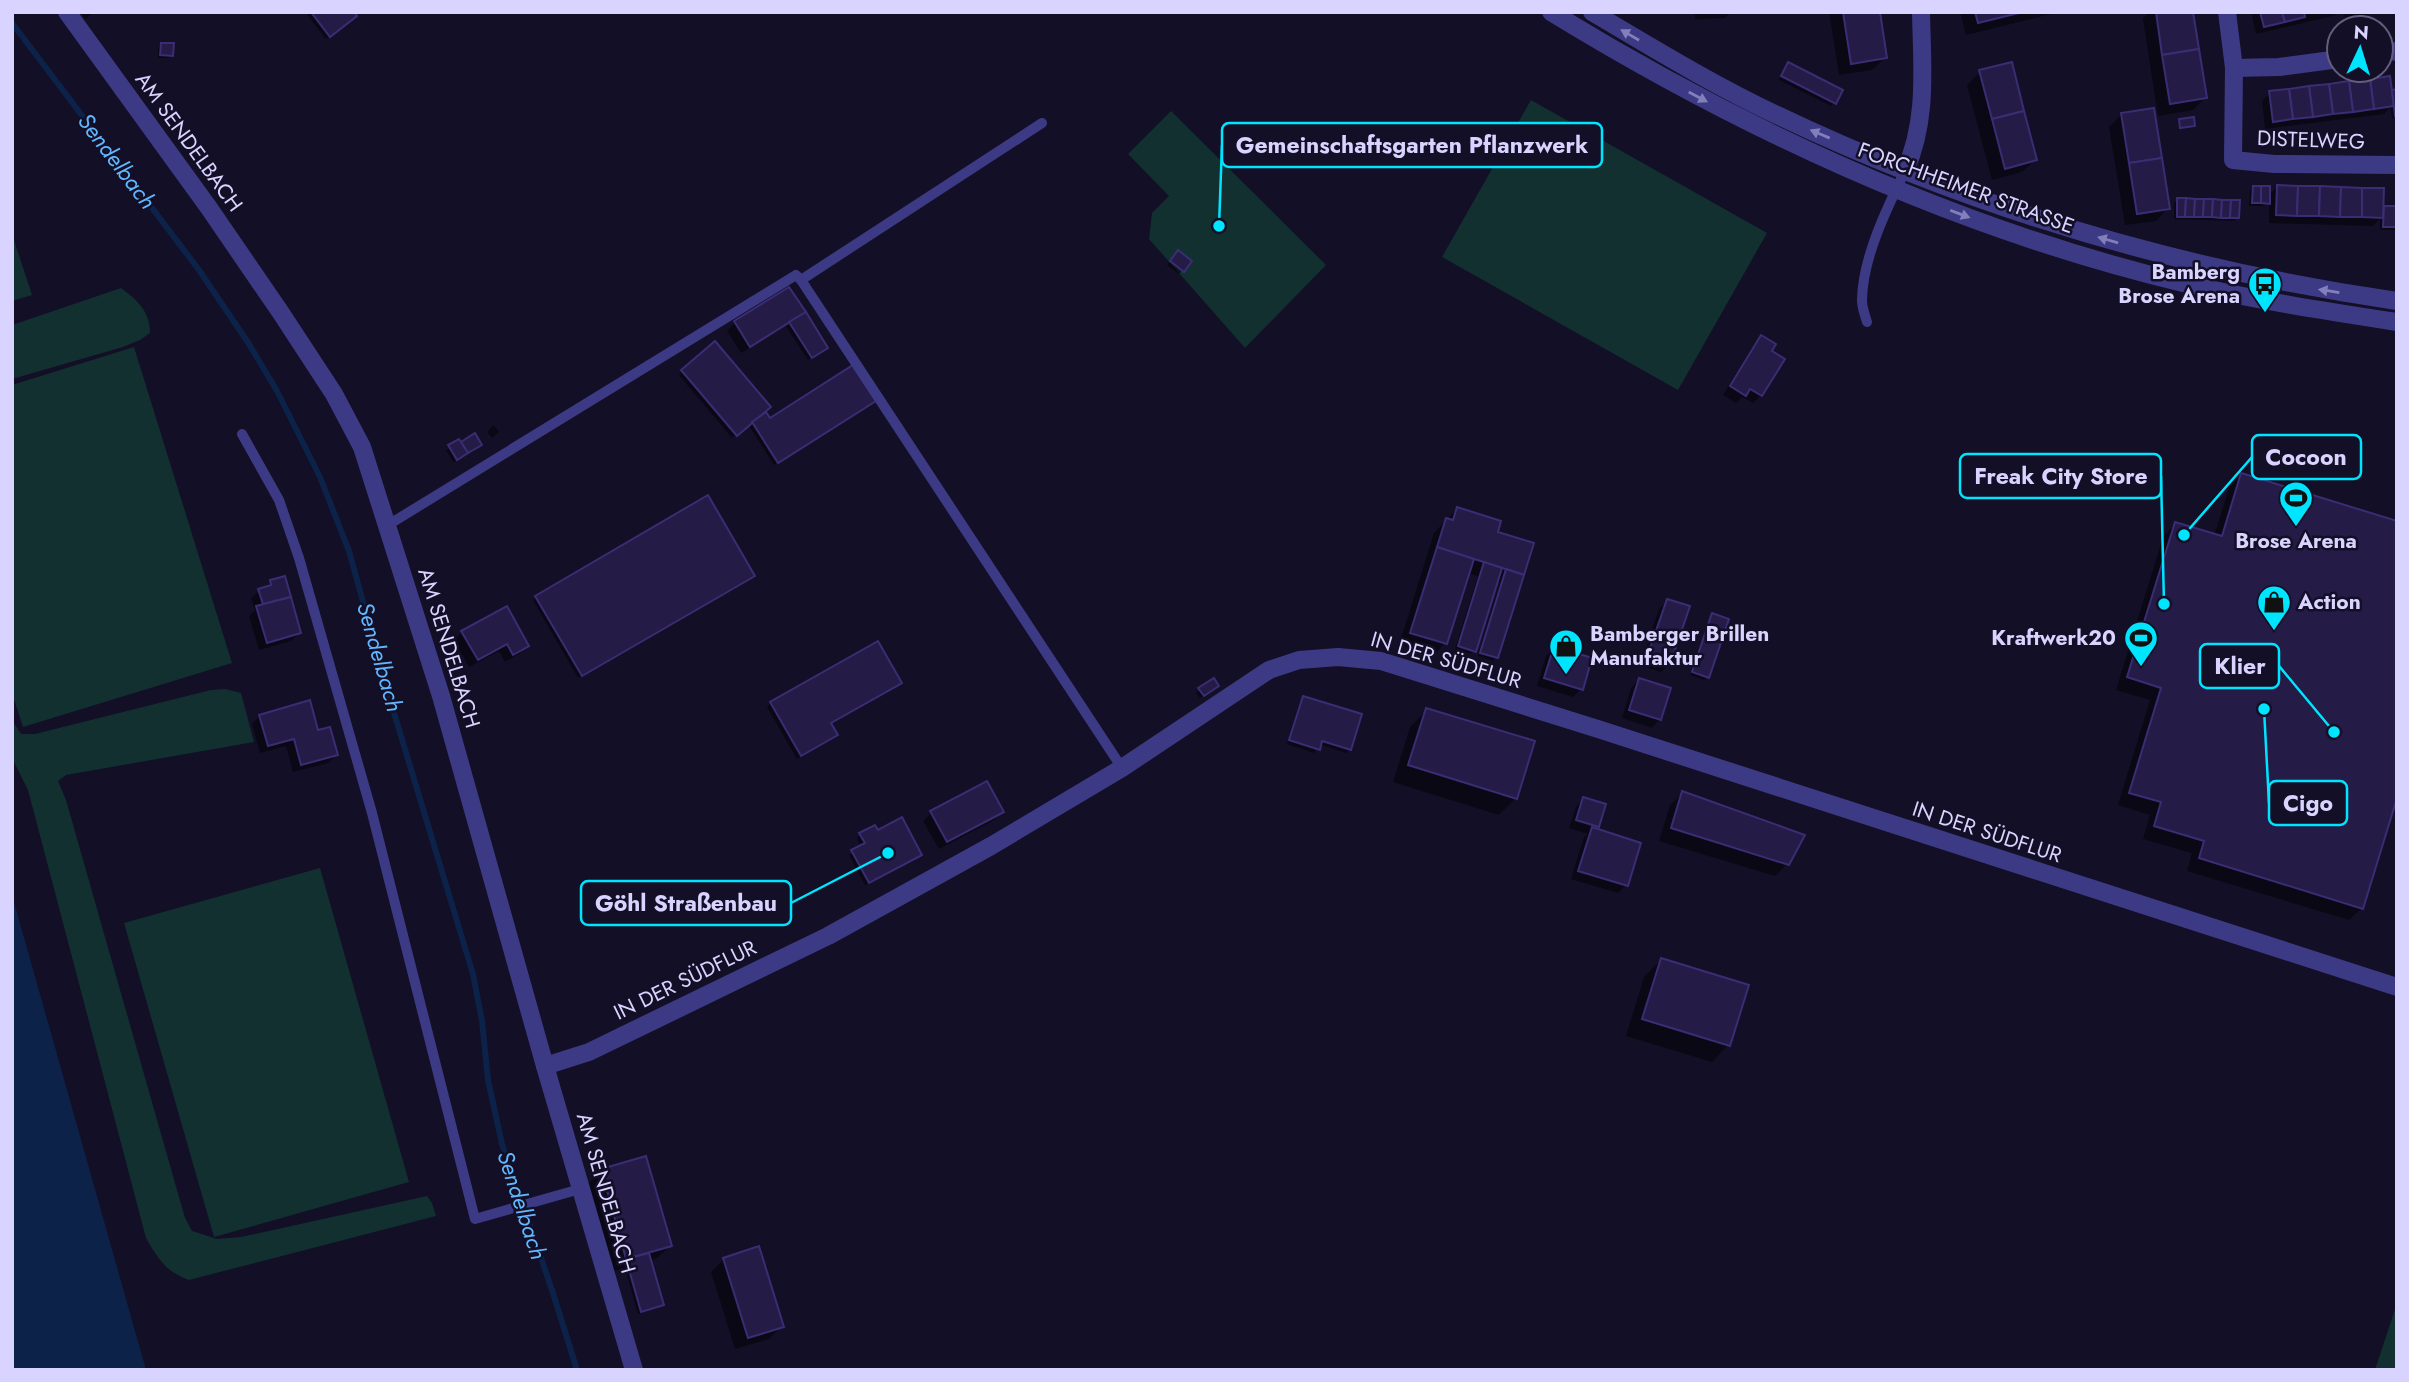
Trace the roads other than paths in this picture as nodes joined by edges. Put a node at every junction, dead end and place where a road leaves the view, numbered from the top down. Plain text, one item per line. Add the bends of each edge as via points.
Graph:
1 (67, 12) edge
2 (1551, 12) edge
3 (1592, 12) edge
4 (1921, 12) edge
5 (2227, 12) edge
6 (2325, 61) edge
7 (2234, 68) junction
8 (1042, 123) dead end
9 (2397, 165) edge
10 (1905, 171) junction
11 (1896, 189) junction
12 (801, 280) junction
13 (2397, 301) edge
14 (1867, 322) dead end
15 (2397, 322) edge
16 (242, 434) dead end
17 (388, 525) junction
18 (1122, 768) junction
19 (2397, 987) edge
20 (545, 1066) junction
21 (580, 1189) junction
22 (634, 1370) edge

1 - 17 street, AM SENDELBACH via 209,208 334,394 362,447
2 -> 11 street, FORCHHEIMER STRASSE via 1638,65 1765,132
10 -> 3 street, FORCHHEIMER STRASSE via 1776,115
4 - 10 street via 1921,115
5 - 7 street, DISTELWEG
6 - 7 street
7 - 9 street, DISTELWEG via 2233,160
8 - 12 lane
10 - 11 lane
13 -> 10 street, FORCHHEIMER STRASSE via 2245,275 2129,246
11 - 14 lane via 1865,277 1862,303
11 -> 15 street, FORCHHEIMER STRASSE via 2043,243 2181,282
12 - 17 lane via 796,275
12 - 18 lane
16 - 21 lane via 279,500 299,558 372,813 475,1219
17 - 20 street, AM SENDELBACH
18 - 19 street, IN DER SÜDFLUR via 1269,670 1299,660 1381,661
18 - 20 street, IN DER SÜDFLUR via 828,936 589,1052
20 - 21 street, AM SENDELBACH
21 - 22 street, AM SENDELBACH

